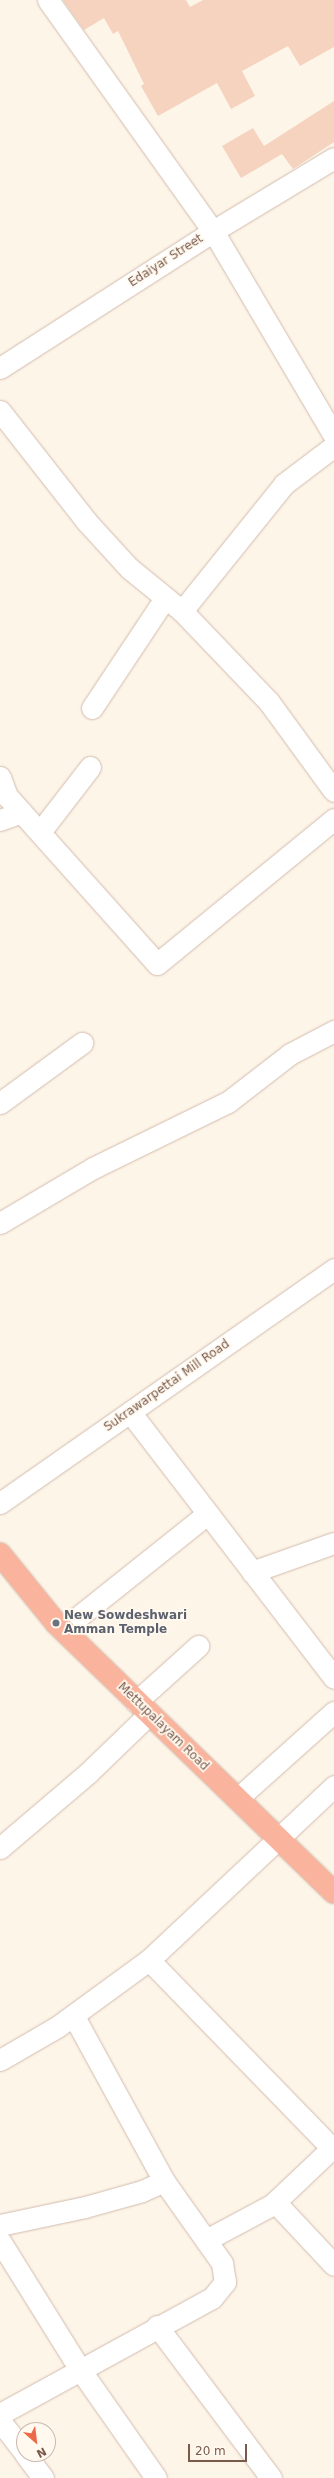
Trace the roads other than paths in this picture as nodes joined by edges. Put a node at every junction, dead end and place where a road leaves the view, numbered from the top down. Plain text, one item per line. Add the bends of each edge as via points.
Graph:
1 (48, 0) edge
2 (334, 158) edge
3 (213, 231) junction
4 (0, 368) edge
5 (0, 411) edge
6 (334, 436) edge
7 (334, 446) edge
8 (165, 598) junction
9 (182, 611) junction
10 (92, 708) dead end
11 (90, 767) dead end
12 (0, 777) edge
13 (334, 791) edge
14 (22, 812) junction
15 (334, 819) edge
16 (0, 820) edge
17 (40, 832) junction
18 (334, 1031) edge
19 (82, 1043) dead end
20 (0, 1103) edge
21 (0, 1223) edge
22 (334, 1269) edge
23 (130, 1412) junction
24 (0, 1503) edge
25 (207, 1514) junction
26 (334, 1543) edge
27 (0, 1554) edge
28 (252, 1572) junction
29 (63, 1629) junction
30 (198, 1646) dead end
31 (334, 1678) edge
32 (143, 1708) junction
33 (334, 1712) edge
34 (334, 1786) edge
35 (238, 1798) junction
36 (279, 1837) junction
37 (0, 1848) edge
38 (334, 1892) edge
39 (149, 1960) junction
40 (73, 2015) junction
41 (0, 2060) edge
42 (164, 2181) junction
43 (275, 2203) junction
44 (0, 2225) edge
45 (206, 2240) junction
46 (0, 2241) edge
47 (334, 2266) edge
48 (157, 2326) junction
49 (79, 2368) junction
50 (0, 2414) edge
51 (0, 2421) edge
52 (16, 2441) edge
53 (31, 2462) edge
54 (43, 2478) edge
55 (156, 2478) edge
56 (271, 2478) edge

1 - 3 street
2 - 3 street, Edaiyar Street
3 - 4 street, Edaiyar Street
3 - 6 street
5 - 8 street via 87,522 129,568
7 - 9 street via 284,484
8 - 9 street
8 - 10 street
9 - 13 street via 269,702
11 - 17 street
12 - 14 street via 7,796
14 - 16 street
14 - 17 street
15 - 17 street via 157,964
18 - 21 street via 290,1054 228,1102 93,1168
19 - 20 street
22 - 23 street, Sukrawarpettai Mill Road
23 - 24 street, Sukrawarpettai Mill Road
23 - 25 street
25 - 28 street
25 - 29 street
26 - 28 street
27 - 29 highway, Mettupalayam Road
28 - 31 street
29 - 32 highway, Mettupalayam Road
30 - 32 street
32 - 35 highway, Mettupalayam Road
32 - 37 street via 88,1774
33 - 35 street
34 - 36 street
35 - 36 highway, Mettupalayam Road
36 - 38 highway, Mettupalayam Road
36 - 39 street
39 - 40 street
39 - 43 street via 332,2148
40 - 41 street
40 - 42 street
42 - 44 street via 142,2191 85,2207
42 - 45 street
43 - 45 street
43 - 47 street
45 - 48 street via 222,2263 225,2282 212,2298
46 - 49 street
48 - 49 street
48 - 56 street
49 - 50 street
49 - 55 street
51 - 52 street
53 - 54 street

